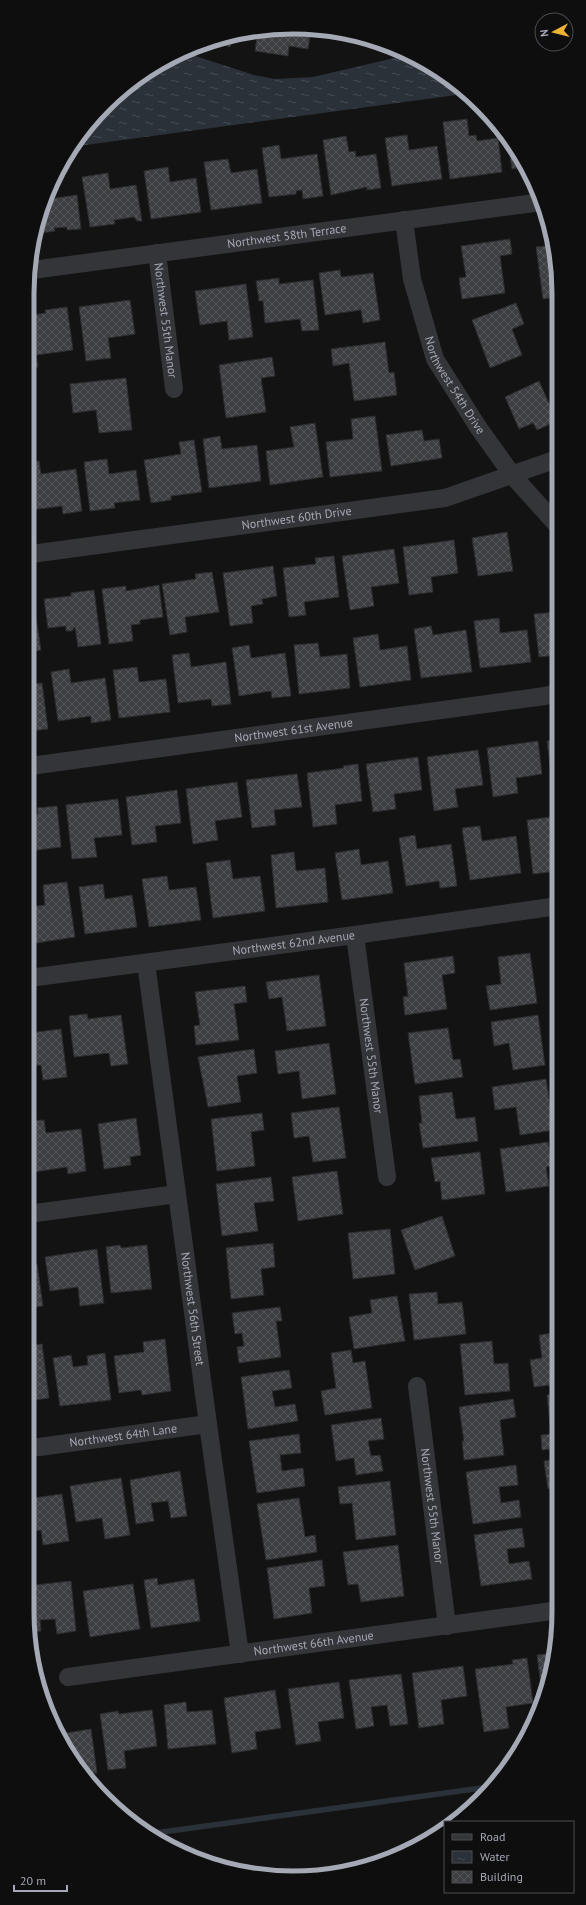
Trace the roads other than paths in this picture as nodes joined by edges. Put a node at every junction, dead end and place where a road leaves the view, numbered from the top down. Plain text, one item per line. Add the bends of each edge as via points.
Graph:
1 (535, 203) edge
2 (404, 220) junction
3 (157, 253) junction
4 (35, 270) edge
5 (174, 389) dead end
6 (552, 461) edge
7 (513, 476) junction
8 (552, 519) edge
9 (34, 554) edge
10 (552, 694) edge
11 (34, 765) edge
12 (552, 907) edge
13 (355, 935) junction
14 (146, 963) junction
15 (34, 977) edge
16 (387, 1177) dead end
17 (177, 1194) junction
18 (34, 1213) edge
19 (417, 1386) dead end
20 (208, 1424) junction
21 (39, 1447) dead end
22 (552, 1611) edge
23 (447, 1626) junction
24 (240, 1654) junction
25 (68, 1677) dead end

1 - 2 street, Northwest 58th Terrace
2 - 3 street, Northwest 58th Terrace
2 - 7 street, Northwest 54th Drive via 412,279 435,359
3 - 4 street, Northwest 58th Terrace
3 - 5 street, Northwest 55th Manor
6 - 7 street, Northwest 60th Drive
7 - 8 street, Northwest 54th Drive
7 - 9 street, Northwest 60th Drive via 445,498
10 - 11 street, Northwest 61st Avenue
12 - 13 street, Northwest 62nd Avenue
13 - 14 street, Northwest 62nd Avenue
13 - 16 street, Northwest 55th Manor
14 - 15 street, Northwest 62nd Avenue
14 - 17 street, Northwest 56th Street
17 - 18 street
17 - 20 street, Northwest 56th Street
19 - 23 street, Northwest 55th Manor
20 - 21 street, Northwest 64th Lane
20 - 24 street, Northwest 56th Street
22 - 23 street, Northwest 66th Avenue
23 - 24 street, Northwest 66th Avenue
24 - 25 street, Northwest 66th Avenue

